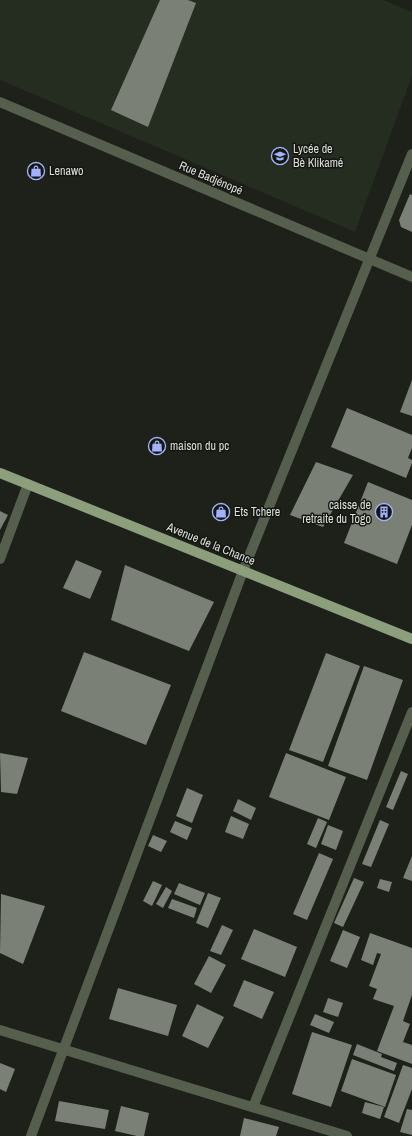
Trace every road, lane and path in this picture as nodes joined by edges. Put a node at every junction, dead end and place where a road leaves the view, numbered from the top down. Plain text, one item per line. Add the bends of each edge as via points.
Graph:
1 (0, 102) edge
2 (412, 154) edge
3 (370, 259) junction
4 (412, 277) edge
5 (0, 473) edge
6 (28, 484) junction
7 (0, 559) edge
8 (243, 571) junction
9 (412, 639) edge
10 (412, 712) edge
11 (0, 1030) edge
12 (65, 1050) junction
13 (253, 1107) junction
14 (32, 1136) edge
15 (347, 1136) edge

1 - 3 street, Rue Badjénopé
2 - 3 street
3 - 4 street, Rue Badjénopé
3 - 8 street
5 - 6 main road, Avenue de la Chance
6 - 7 street
6 - 8 main road, Avenue de la Chance
8 - 9 main road, Avenue de la Chance
8 - 12 street
10 - 13 street
11 - 12 street
12 - 13 street
12 - 14 street
13 - 15 street

